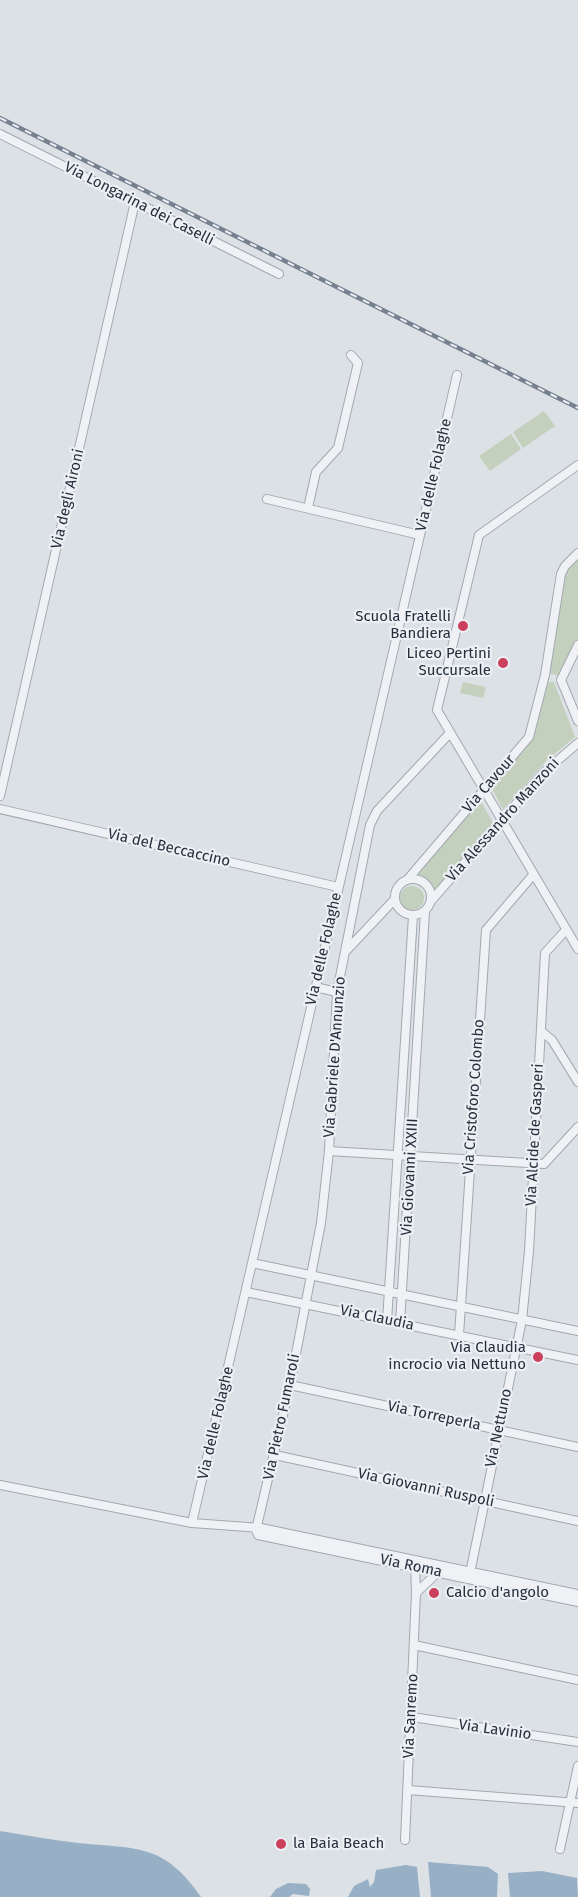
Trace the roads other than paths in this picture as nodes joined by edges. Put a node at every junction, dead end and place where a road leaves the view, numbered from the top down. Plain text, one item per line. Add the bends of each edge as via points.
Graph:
1 (0, 134) edge
2 (135, 202) junction
3 (279, 274) dead end
4 (351, 355) dead end
5 (457, 375) dead end
6 (578, 465) edge
7 (267, 499) dead end
8 (308, 508) junction
9 (420, 535) junction
10 (578, 553) edge
11 (578, 645) edge
12 (545, 675) junction
13 (561, 680) junction
14 (578, 721) edge
15 (449, 734) junction
16 (578, 743) edge
17 (484, 790) junction
18 (0, 796) edge
19 (0, 809) edge
20 (501, 821) junction
21 (533, 875) junction
22 (407, 880) junction
23 (338, 887) junction
24 (394, 900) junction
25 (431, 901) junction
26 (425, 912) junction
27 (413, 916) junction
28 (566, 930) junction
29 (578, 949) edge
30 (345, 952) junction
31 (315, 987) junction
32 (338, 992) junction
33 (406, 1031) junction
34 (541, 1031) junction
35 (418, 1032) junction
36 (578, 1082) edge
37 (578, 1127) edge
38 (329, 1151) junction
39 (399, 1156) junction
40 (411, 1156) junction
41 (470, 1159) junction
42 (534, 1163) junction
43 (252, 1263) junction
44 (309, 1276) junction
45 (246, 1292) junction
46 (391, 1293) junction
47 (403, 1296) junction
48 (306, 1303) junction
49 (461, 1308) junction
50 (522, 1320) junction
51 (387, 1321) junction
52 (400, 1323) junction
53 (578, 1331) edge
54 (459, 1335) junction
55 (517, 1348) junction
56 (578, 1360) edge
57 (290, 1385) junction
58 (498, 1431) junction
59 (578, 1447) edge
60 (275, 1455) junction
61 (0, 1485) edge
62 (483, 1501) junction
63 (578, 1521) edge
64 (192, 1523) junction
65 (256, 1530) junction
66 (415, 1563) junction
67 (438, 1572) junction
68 (470, 1574) junction
69 (416, 1593) junction
70 (574, 1597) edge
71 (414, 1645) junction
72 (578, 1680) edge
73 (412, 1718) junction
74 (578, 1742) edge
75 (578, 1766) edge
76 (408, 1790) junction
77 (574, 1803) edge
78 (405, 1840) dead end
79 (560, 1849) dead end

1 - 2 street, Via Longarina dei Caselli
2 - 3 street, Via Longarina dei Caselli
2 - 18 street, Via degli Aironi
4 - 8 street via 358,363 338,447 316,472
5 - 9 street, Via delle Folaghe
6 - 15 street via 490,525 476,539 437,707
7 - 8 street
8 - 9 street
9 - 23 street, Via delle Folaghe
10 - 12 street, Via Cavour via 561,574
11 - 13 street
12 - 13 street
12 - 17 street, Via Cavour via 529,736
13 - 14 street
15 - 17 street
15 - 30 street, Via Gabriele D'Annunzio via 372,819
16 - 20 street, Via Alessandro Manzoni via 548,768
17 - 20 street
17 - 22 street, Via Cavour
19 - 23 street, Via del Beccaccino
20 - 21 street
20 - 25 street, Via Alessandro Manzoni
21 - 28 street
21 - 41 street, Via Cristoforo Colombo via 486,930
22 - 24 street via 399,885
22 - 25 street via 425,884
23 - 31 street, Via delle Folaghe
24 - 27 street via 403,913
24 - 30 street
25 - 26 street
26 - 27 street
26 - 35 street, Via Giovanni XXIII
27 - 33 street, Via Giovanni XXIII
28 - 29 street
28 - 34 street, Via Alcide de Gasperi via 544,953
30 - 32 street, Via Gabriele D'Annunzio
31 - 32 street
31 - 43 street, Via delle Folaghe
32 - 38 street, Via Gabriele D'Annunzio
33 - 35 street
33 - 39 street, Via Giovanni XXIII
34 - 36 street via 552,1040
34 - 42 street, Via Alcide de Gasperi
35 - 40 street, Via Giovanni XXIII
37 - 42 street via 544,1164
38 - 39 street
38 - 44 street, Via Gabriele D'Annunzio via 321,1223
39 - 40 street
39 - 46 street, Via Giovanni XXIII
40 - 41 street
40 - 47 street, Via Giovanni XXIII
41 - 42 street
41 - 49 street, Via Cristoforo Colombo
42 - 50 street, Via Alcide de Gasperi
43 - 44 street, Via Claudia
43 - 45 street, Via delle Folaghe
44 - 46 street, Via Claudia
44 - 48 street, Via Gabriele D'Annunzio
45 - 48 street, Via Claudia
45 - 64 street, Via delle Folaghe
46 - 47 street, Via Claudia
46 - 51 street, Via Giovanni XXIII
47 - 49 street, Via Claudia
47 - 52 street, Via Giovanni XXIII
48 - 51 street, Via Claudia
48 - 57 street, Via Pietro Fumaroli
49 - 50 street, Via Claudia
49 - 54 street, Via Cristoforo Colombo
50 - 53 street, Via Claudia
50 - 55 street, Via Alcide de Gasperi
51 - 52 street, Via Claudia
52 - 54 street, Via Claudia
54 - 55 street, Via Claudia
55 - 56 street, Via Claudia
55 - 58 street, Via Nettuno
57 - 58 street, Via Torreperla
57 - 60 street, Via Pietro Fumaroli
58 - 59 street, Via Torreperla
58 - 62 street, Via Nettuno
60 - 62 street, Via Giovanni Ruspoli
60 - 65 street, Via Pietro Fumaroli
61 - 64 street, Via Roma
62 - 63 street, Via Giovanni Ruspoli
62 - 68 street, Via Nettuno
64 - 65 street, Via Roma
65 - 66 street, Via Roma via 258,1535
66 - 67 street, Via Roma
66 - 68 street, Via Roma
66 - 69 street, Via Sanremo
67 - 68 street, Via Roma
67 - 69 street
68 - 70 street, Via Roma
69 - 71 street, Via Sanremo
71 - 72 street
71 - 73 street, Via Sanremo
73 - 74 street, Via Lavinio
73 - 76 street, Via Sanremo
75 - 77 street
76 - 77 street
76 - 78 street, Via Sanremo
77 - 79 street

